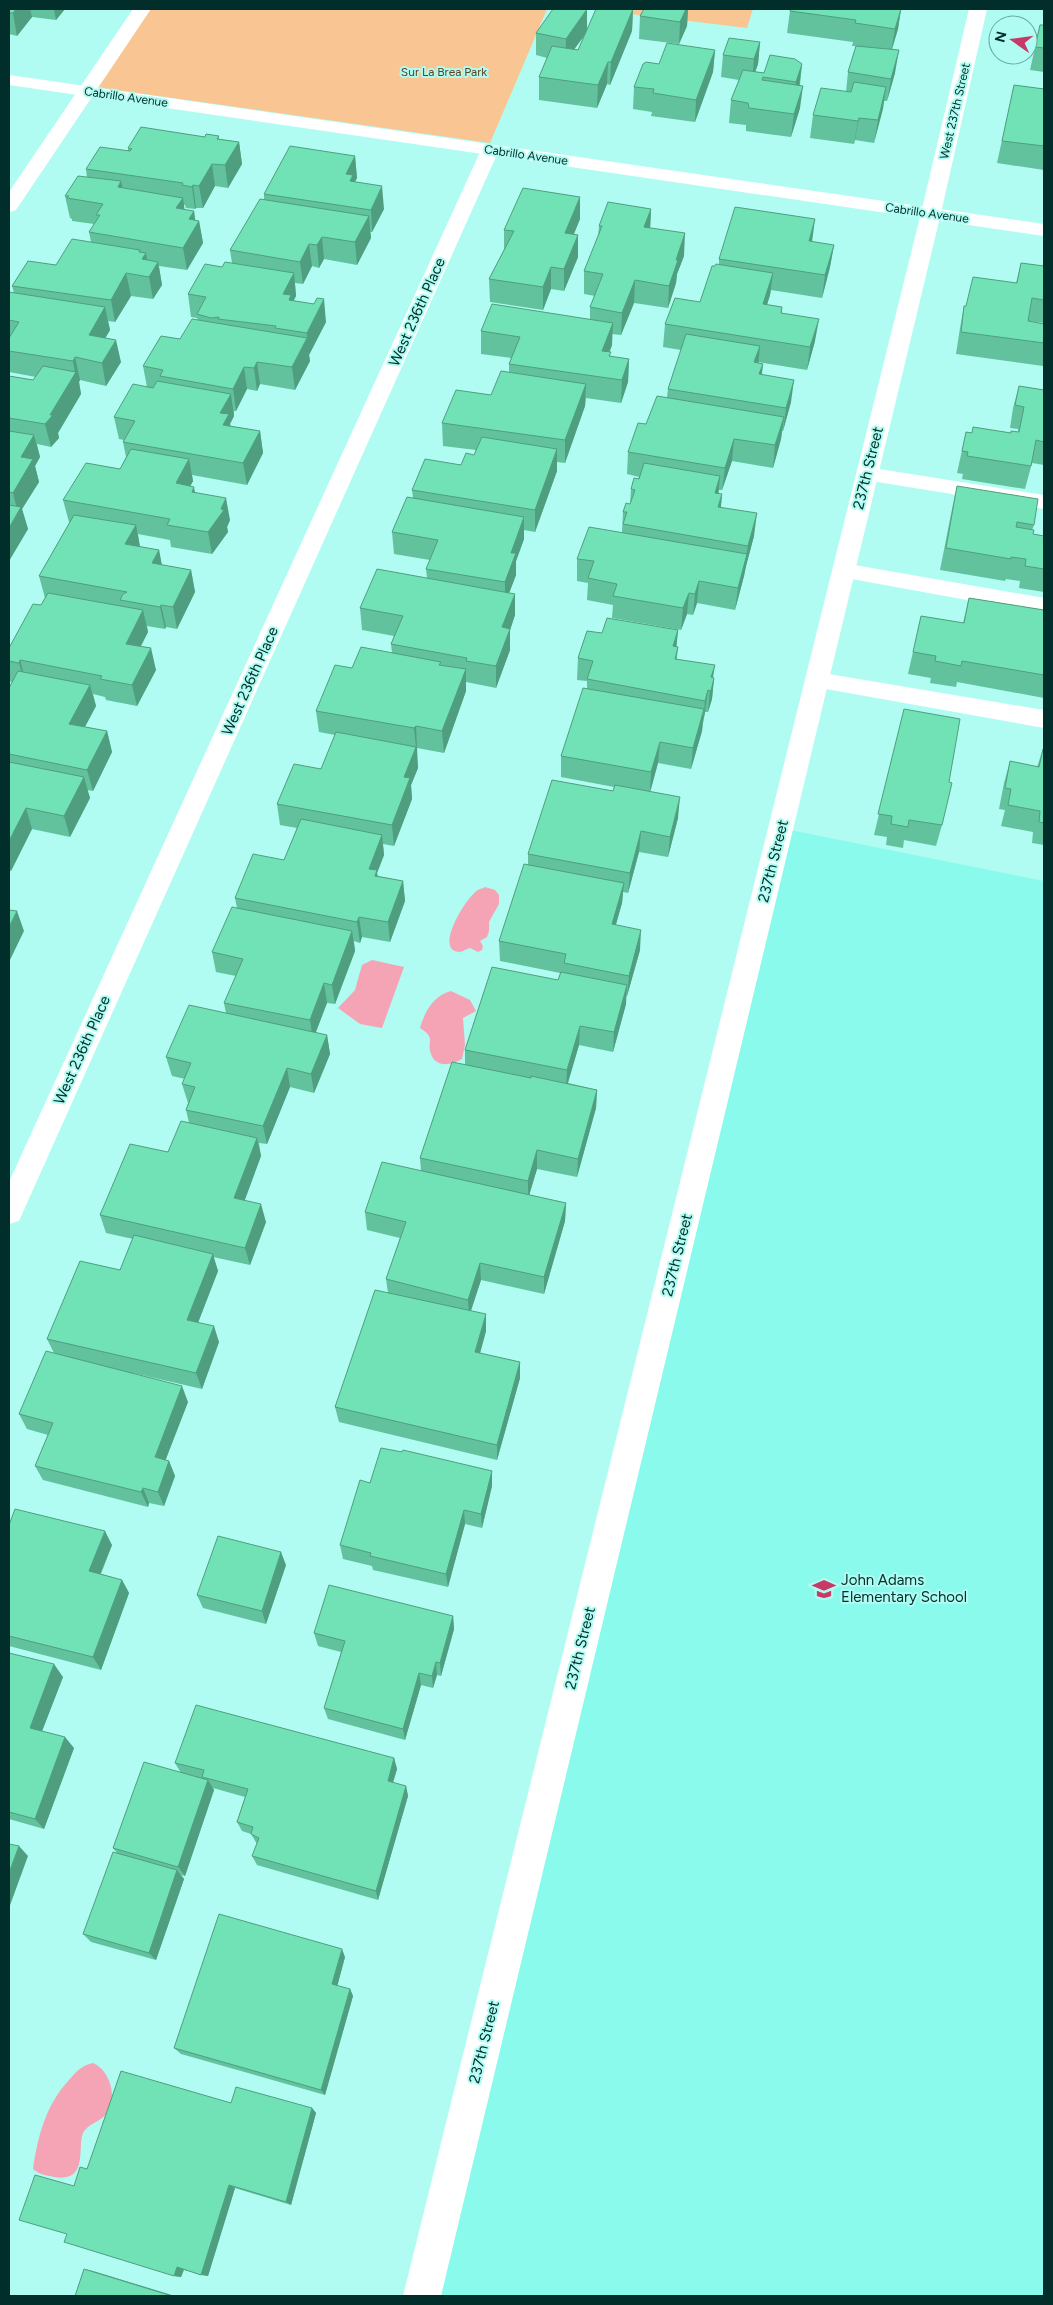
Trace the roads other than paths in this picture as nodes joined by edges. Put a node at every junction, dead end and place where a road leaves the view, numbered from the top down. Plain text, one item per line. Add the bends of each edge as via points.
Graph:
1 (142, 9) edge
2 (978, 9) edge
3 (9, 80) edge
4 (86, 91) junction
5 (490, 150) junction
6 (9, 206) edge
7 (931, 214) junction
8 (1044, 230) edge
9 (867, 474) junction
10 (1044, 502) edge
11 (843, 571) junction
12 (1044, 606) edge
13 (817, 680) junction
14 (1044, 719) edge
15 (9, 1212) edge
16 (422, 2296) edge

1 - 4 street
2 - 7 street, West 237th Street
3 - 4 street, Cabrillo Avenue
4 - 5 street, Cabrillo Avenue
4 - 6 street
5 - 7 street, Cabrillo Avenue
5 - 15 street, West 236th Place
7 - 8 street, Cabrillo Avenue
7 - 9 street, 237th Street
9 - 10 street
9 - 11 street, 237th Street
11 - 12 street
11 - 13 street, 237th Street
13 - 14 street
13 - 16 street, 237th Street

